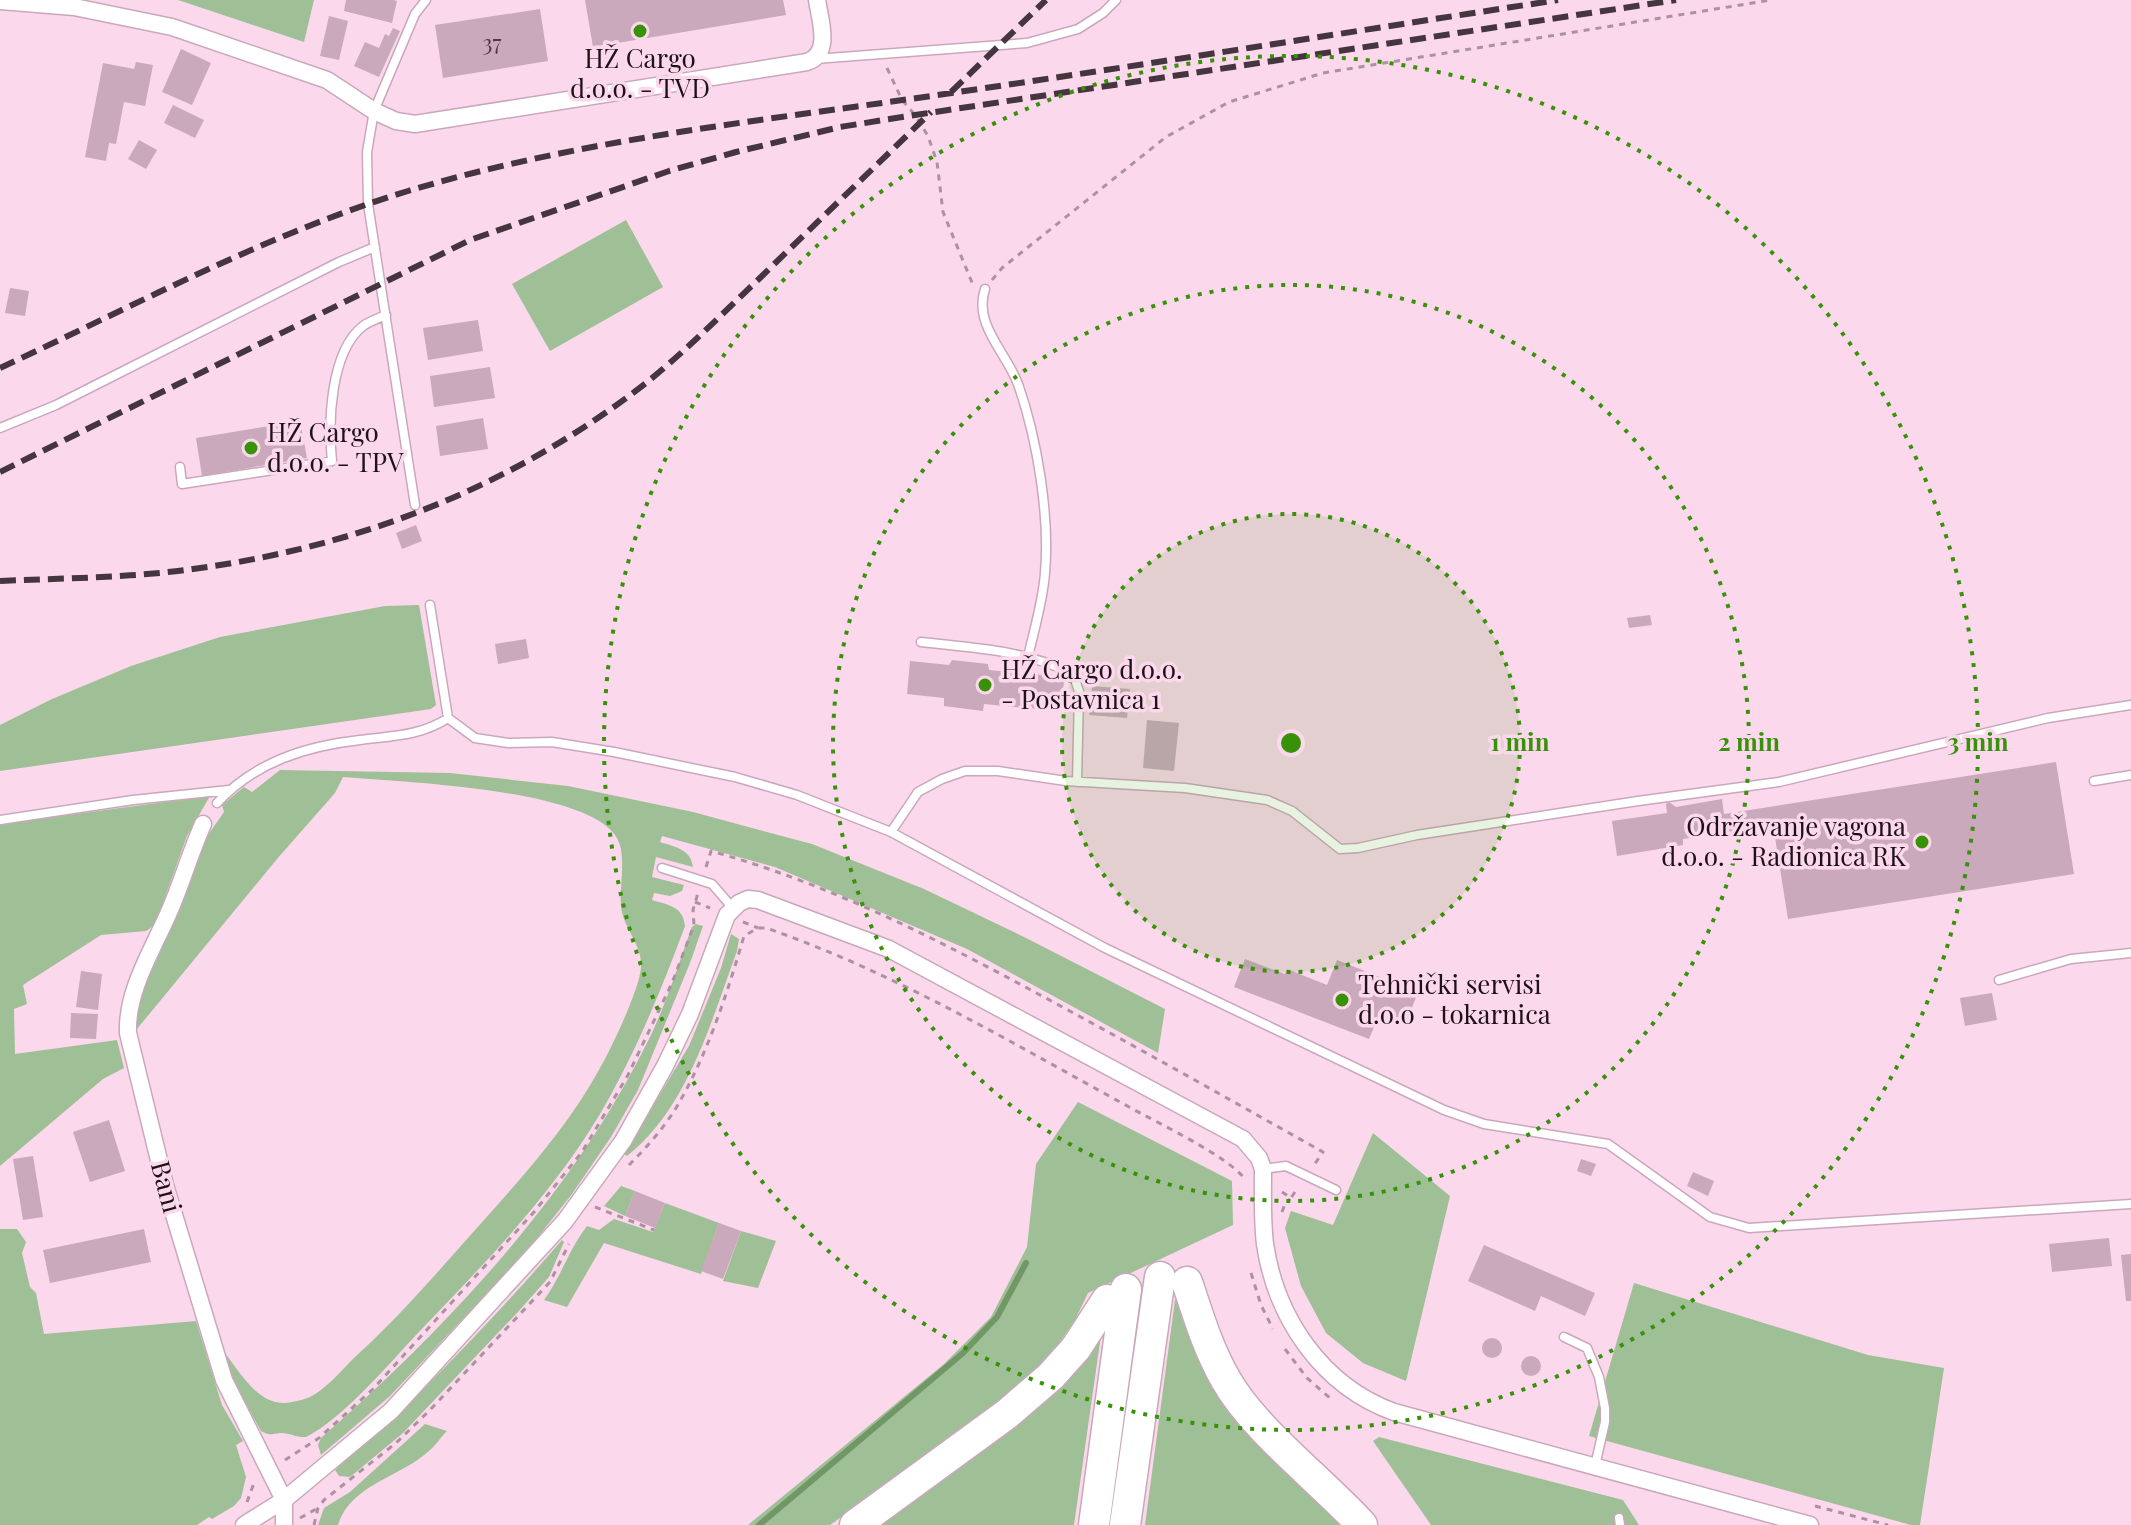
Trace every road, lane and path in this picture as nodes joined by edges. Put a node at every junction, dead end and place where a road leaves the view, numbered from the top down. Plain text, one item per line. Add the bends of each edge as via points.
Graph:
1 (426, 0) edge
2 (817, 0) edge
3 (1116, 0) edge
4 (1771, 0) edge
5 (0, 1) edge
6 (880, 55) junction
7 (814, 59) junction
8 (374, 111) junction
9 (375, 247) junction
10 (983, 293) junction
11 (386, 315) junction
12 (0, 428) edge
13 (180, 467) dead end
14 (415, 505) dead end
15 (430, 605) dead end
16 (921, 642) dead end
17 (1028, 657) junction
18 (2131, 705) edge
19 (448, 718) junction
20 (2131, 775) edge
21 (2094, 781) dead end
22 (1077, 782) junction
23 (231, 790) junction
24 (217, 803) dead end
25 (0, 820) edge
26 (203, 824) dead end
27 (891, 832) junction
28 (707, 863) dead end
29 (662, 868) dead end
30 (698, 893) dead end
31 (695, 902) junction
32 (732, 907) junction
33 (711, 908) dead end
34 (743, 921) dead end
35 (758, 928) junction
36 (2131, 953) edge
37 (1999, 980) dead end
38 (1316, 1163) dead end
39 (1263, 1169) junction
40 (625, 1170) dead end
41 (1299, 1185) dead end
42 (1245, 1188) dead end
43 (1336, 1190) dead end
44 (1280, 1191) dead end
45 (1291, 1198) junction
46 (2131, 1204) edge
47 (595, 1207) dead end
48 (1281, 1214) dead end
49 (654, 1230) dead end
50 (571, 1238) dead end
51 (1250, 1269) dead end
52 (1276, 1333) dead end
53 (1564, 1337) dead end
54 (1281, 1342) dead end
55 (1339, 1404) dead end
56 (296, 1454) dead end
57 (1595, 1466) junction
58 (256, 1477) dead end
59 (284, 1500) junction
60 (1812, 1506) dead end
61 (240, 1507) dead end
62 (318, 1508) junction
63 (305, 1515) dead end
64 (244, 1525) edge
65 (284, 1525) edge
66 (314, 1525) edge
67 (855, 1525) edge
68 (1094, 1525) edge
69 (1125, 1525) edge
70 (1362, 1525) edge
71 (1810, 1525) edge
72 (1888, 1525) edge

1 - 8 lane via 415,14
2 - 7 street via 823,44
3 - 6 lane via 1078,29 1055,38
4 - 10 path via 1323,73 1229,102 1166,137 1002,268
5 - 8 street via 74,7 172,27 327,80
6 - 7 lane
6 - 10 path via 902,100 928,136 951,237
7 - 8 street via 415,124
8 - 9 lane via 367,152
9 - 11 lane
9 - 12 lane
10 - 17 lane via 985,323 1018,384 1046,520 1045,575
11 - 13 lane via 364,325 342,360 328,426 332,461 182,484
11 - 14 lane
15 - 19 lane
16 - 17 lane
17 - 22 lane via 1073,674 1079,691
18 - 22 lane via 2048,718 1779,782 1358,848 1340,849 1292,811 1267,800 1185,788
19 - 23 lane via 414,733 301,749
19 - 27 lane via 475,738 552,742 735,777
20 - 21 lane
22 - 27 lane via 965,771 918,792
23 - 24 lane
23 - 25 lane
26 - 59 street, Bani via 131,1003 128,1033 193,1287 224,1380
27 - 46 lane via 1105,948 1444,1110 1484,1124 1608,1144 1710,1217 1749,1228
28 - 38 path via 711,851 776,870 948,946 1323,1152
29 - 32 lane via 712,884
30 - 31 path
31 - 33 path
31 - 56 path via 694,925 666,996 582,1152 395,1367
32 - 39 street via 758,900 889,949 1243,1139
32 - 59 street via 665,1066 581,1201 391,1411
34 - 35 path
35 - 40 path via 744,936 695,1072 675,1109
35 - 42 path via 865,967 923,995 1199,1146 1243,1175
36 - 37 lane via 2071,959
39 - 43 lane via 1286,1166
39 - 57 street via 1265,1241 1274,1286 1293,1328 1322,1365 1374,1405
41 - 45 path
44 - 45 path
45 - 48 path
47 - 49 path
50 - 62 path via 550,1282 497,1339 396,1443
51 - 52 path
53 - 57 lane via 1587,1348 1599,1377 1605,1422
54 - 55 path via 1307,1378
57 - 71 street
58 - 61 path
59 - 64 street
59 - 65 street
60 - 72 path
62 - 63 path
62 - 66 path
67 - 68 highway via 1051,1376 1116,1294
69 - 70 highway via 1174,1279 1227,1382

